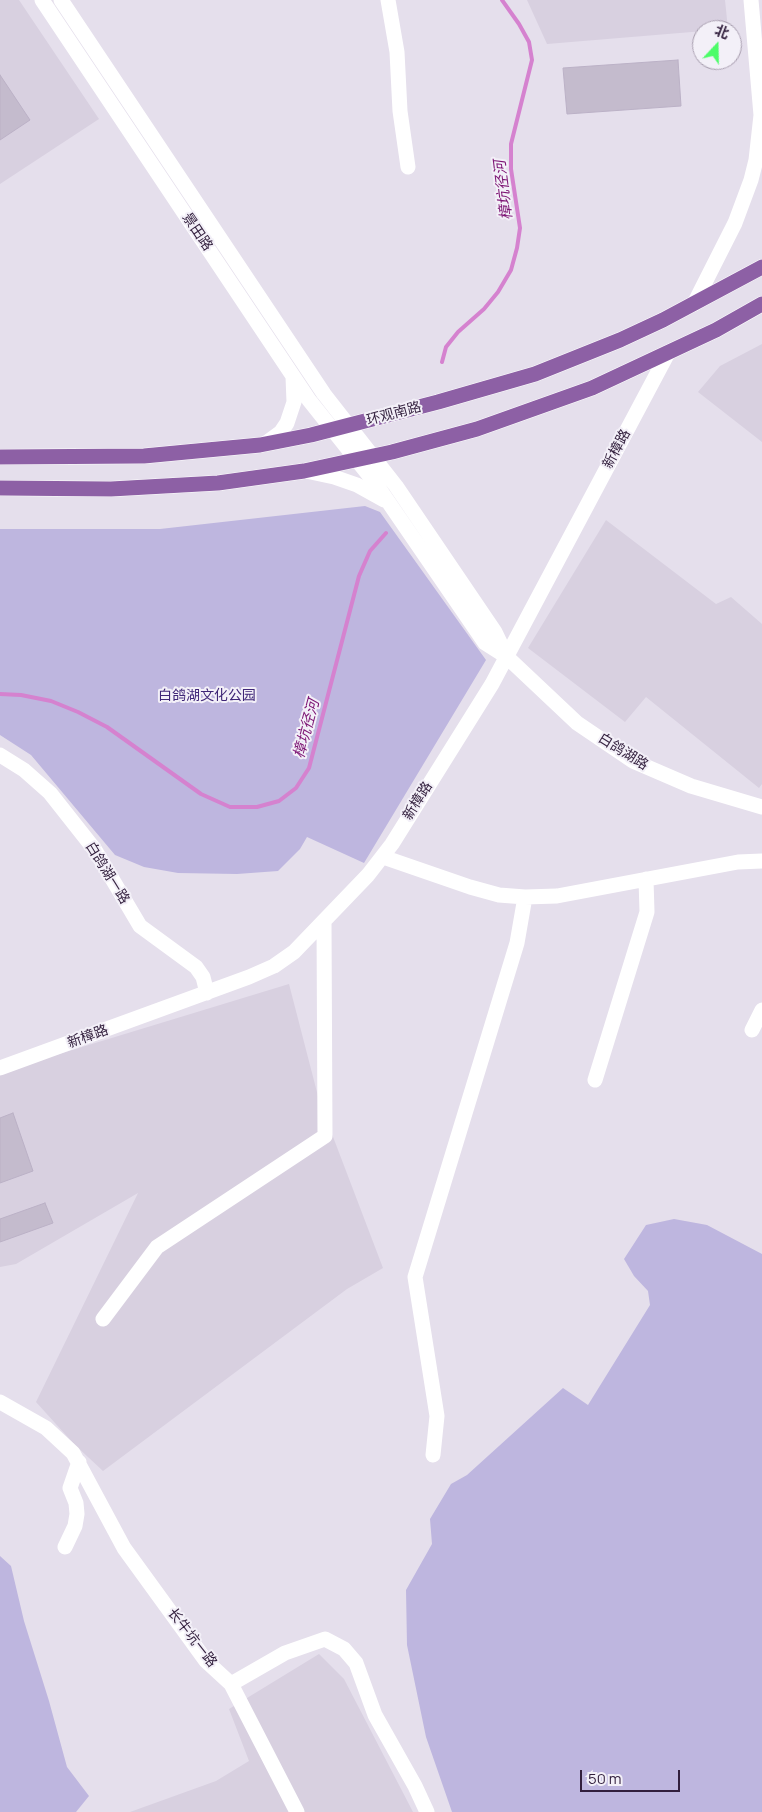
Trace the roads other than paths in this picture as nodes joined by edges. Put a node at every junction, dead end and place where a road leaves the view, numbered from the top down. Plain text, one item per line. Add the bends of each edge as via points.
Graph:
1 (42, 0) edge
2 (61, 0) edge
3 (388, 0) edge
4 (751, 0) edge
5 (408, 167) dead end
6 (762, 267) edge
7 (694, 304) junction
8 (762, 304) edge
9 (668, 353) junction
10 (293, 376) junction
11 (349, 426) junction
12 (333, 430) junction
13 (266, 443) junction
14 (373, 456) junction
15 (0, 457) edge
16 (357, 460) junction
17 (304, 471) junction
18 (0, 488) edge
19 (392, 507) junction
20 (507, 657) junction
21 (0, 755) edge
22 (762, 807) edge
23 (383, 857) junction
24 (762, 861) edge
25 (646, 879) junction
26 (525, 897) junction
27 (324, 921) junction
28 (207, 993) junction
29 (762, 1010) edge
30 (752, 1030) dead end
31 (0, 1068) edge
32 (595, 1080) dead end
33 (103, 1319) dead end
34 (0, 1402) edge
35 (433, 1456) dead end
36 (79, 1462) junction
37 (65, 1547) dead end
38 (231, 1684) junction
39 (297, 1812) edge
40 (427, 1812) edge

1 - 10 street, 景田路
2 - 11 street, 景田路 via 324,394
3 - 5 street via 397,52 400,111
4 - 7 street via 761,115 756,160 735,223
6 - 7 main road, 环观南路
7 - 11 main road, 环观南路 via 620,340 535,374
8 - 9 main road
9 - 14 main road via 538,409 477,429
9 - 20 street, 新樟路
10 - 12 street, 景田路
10 - 13 street via 294,402 287,423
11 - 12 main road, 环观南路
11 - 14 street, 景田路
12 - 13 main road, 环观南路
12 - 16 street, 景田路
13 - 15 main road, 环观南路 via 144,456
14 - 16 main road
14 - 20 street, 白鸽湖路 via 495,632
16 - 17 main road
16 - 19 street, 白鸽湖路
17 - 18 main road via 185,485 111,489
17 - 19 street via 357,485
19 - 20 street, 白鸽湖路 via 484,643
20 - 22 street, 白鸽湖路 via 578,723 632,760 691,786
20 - 23 street, 新樟路
21 - 28 street, 白鸽湖一路 via 24,770 50,793 95,850 140,926 196,967
23 - 26 street via 470,887 499,895
23 - 27 street, 新樟路
24 - 25 street via 738,862
25 - 26 street via 557,896
25 - 32 street via 647,912
26 - 35 street via 517,942 415,1277 437,1416
27 - 28 street, 新樟路 via 294,952 274,966
27 - 33 street via 325,1136 157,1247
28 - 31 street, 新樟路
29 - 30 street
34 - 36 street, 长牛坑一路 via 46,1428
36 - 37 street via 70,1488 77,1514
36 - 38 street, 长牛坑一路 via 124,1548 206,1661
38 - 39 street
38 - 40 street via 285,1653 325,1639 344,1649 356,1663 375,1715

